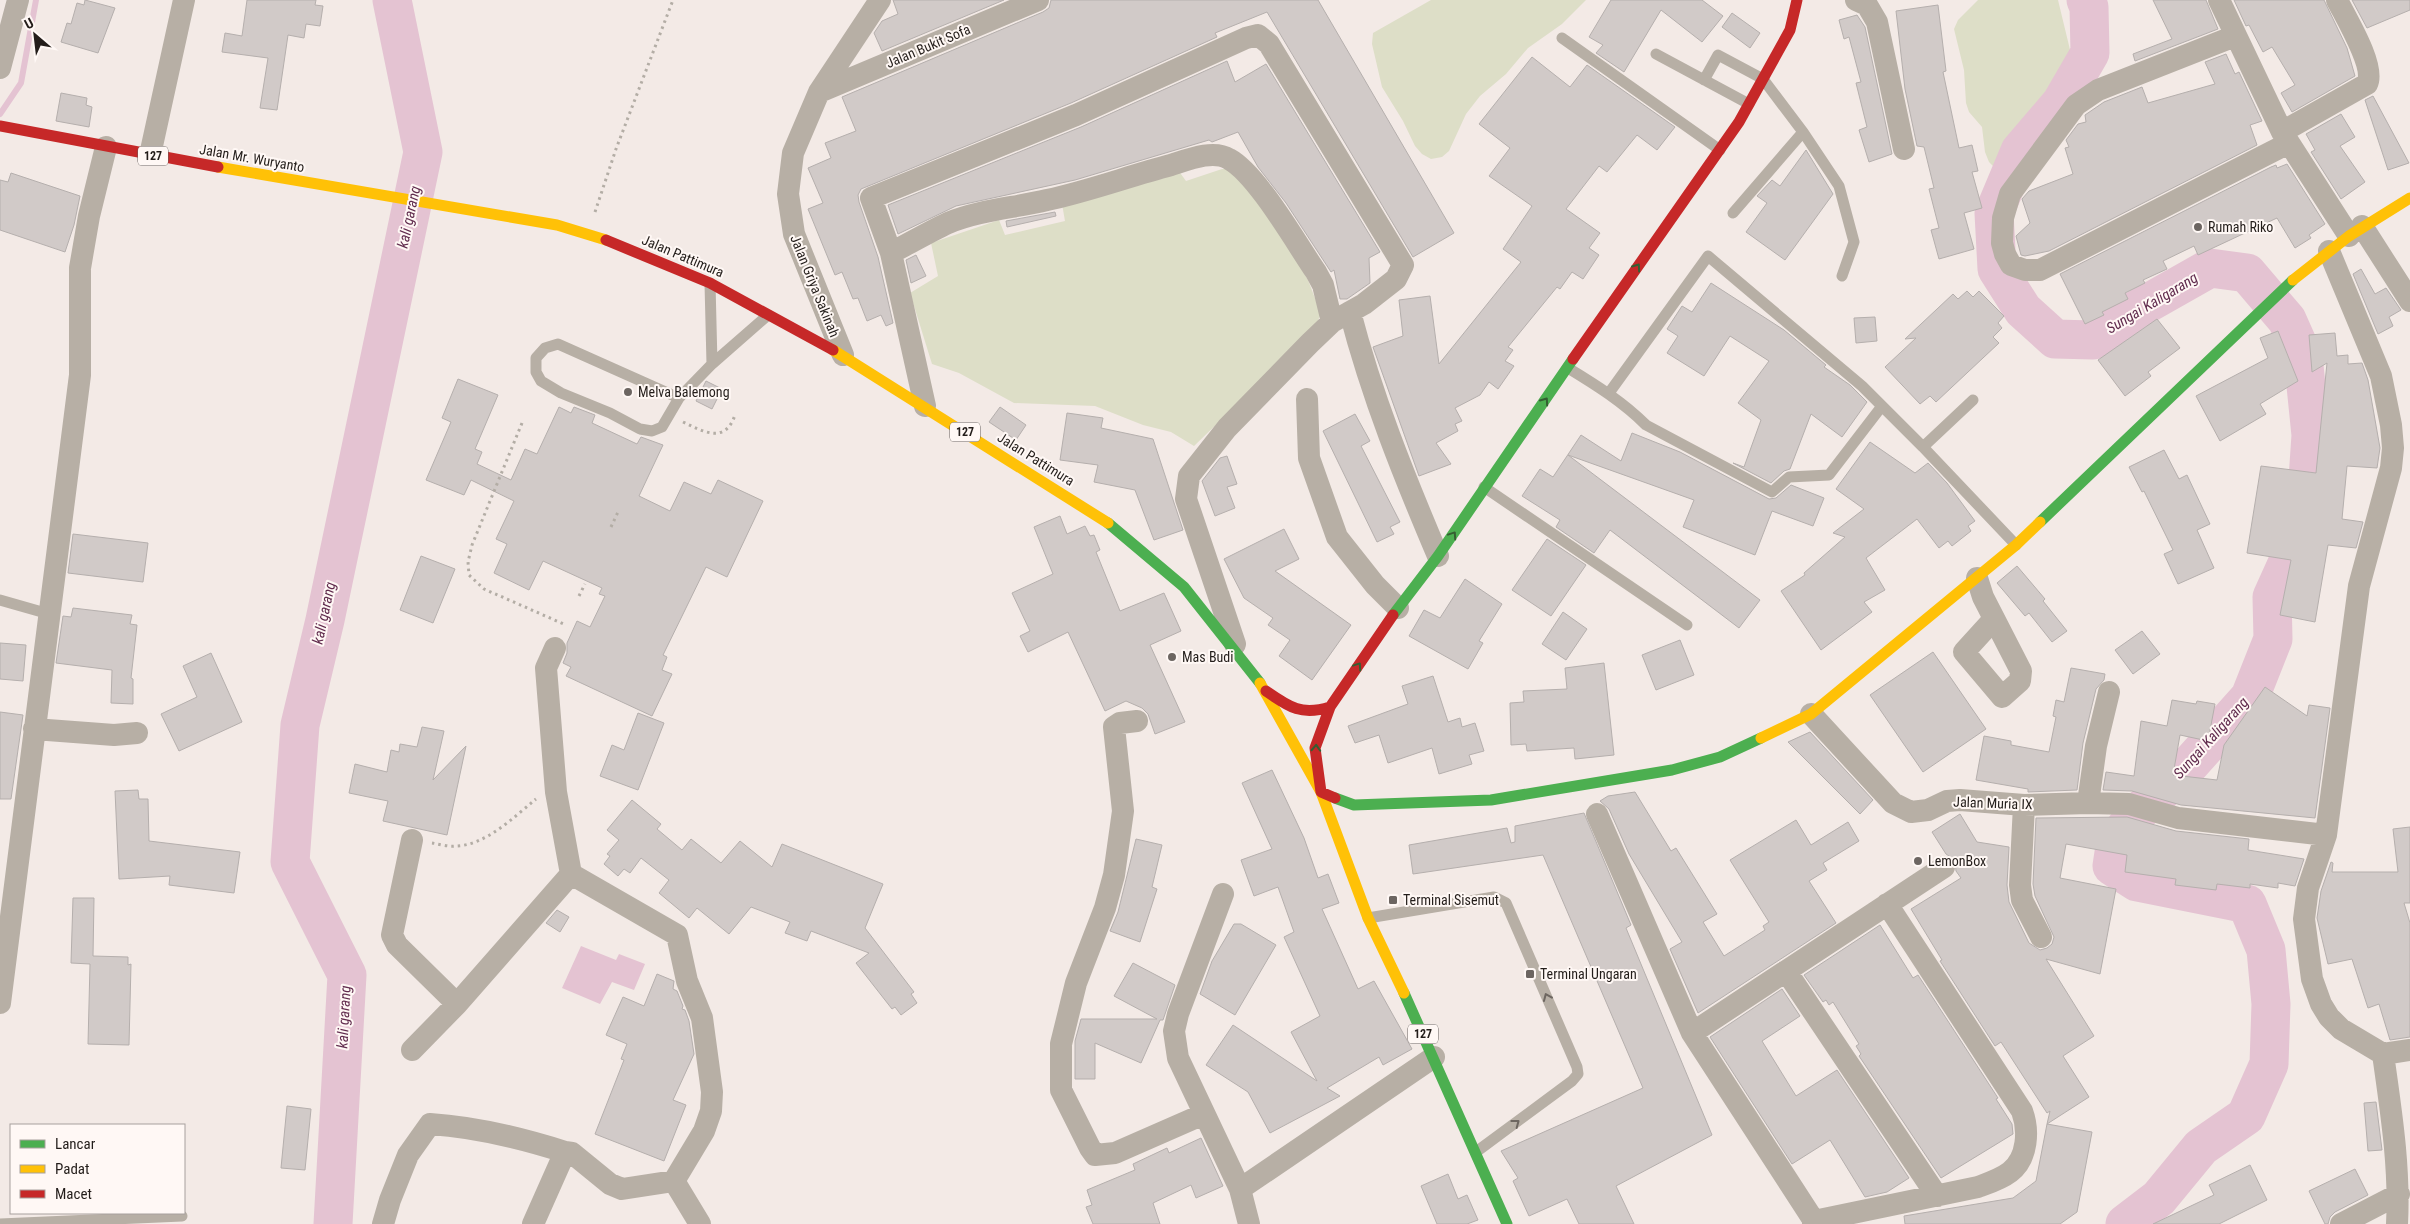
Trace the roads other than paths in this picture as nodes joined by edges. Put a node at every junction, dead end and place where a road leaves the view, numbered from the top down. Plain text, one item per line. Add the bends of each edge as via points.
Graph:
1 (18, 0) edge
2 (184, 0) edge
3 (880, 0) edge
4 (1038, 0) edge
5 (1797, 0) edge
6 (1856, 0) edge
7 (2219, 0) edge
8 (2337, 0) edge
9 (2235, 36) junction
10 (1562, 38) dead end
11 (1656, 54) dead end
12 (0, 68) edge
13 (1763, 79) junction
14 (1704, 80) junction
15 (819, 92) junction
16 (1749, 104) junction
17 (0, 126) edge
18 (1803, 132) junction
19 (2285, 138) junction
20 (106, 147) junction
21 (1904, 149) dead end
22 (1720, 150) junction
23 (150, 155) junction
24 (2410, 198) edge
25 (1733, 213) dead end
26 (500, 216) joint
27 (2355, 231) junction
28 (2329, 251) junction
29 (891, 253) junction
30 (1842, 276) dead end
31 (710, 283) junction
32 (2410, 301) edge
33 (768, 314) junction
34 (1341, 317) junction
35 (843, 355) junction
36 (712, 364) junction
37 (1568, 368) junction
38 (1609, 393) junction
39 (678, 398) junction
40 (1307, 399) dead end
41 (1973, 400) dead end
42 (925, 406) junction
43 (1882, 406) junction
44 (1924, 447) junction
45 (1484, 487) junction
46 (2016, 545) junction
47 (1438, 556) junction
48 (1977, 578) junction
49 (0, 600) edge
50 (1398, 608) junction
51 (49, 614) junction
52 (1994, 618) dead end
53 (1687, 625) dead end
54 (555, 648) dead end
55 (1240, 657) junction
56 (1266, 690) junction
57 (2109, 692) dead end
58 (1330, 706) junction
59 (1811, 714) junction
60 (1137, 721) dead end
61 (34, 729) junction
62 (136, 733) dead end
63 (1321, 792) junction
64 (2088, 803) junction
65 (2024, 805) junction
66 (1597, 814) dead end
67 (2326, 835) junction
68 (412, 840) road end
69 (9, 859) edge
70 (1944, 867) dead end
71 (570, 874) junction
72 (1223, 894) dead end
73 (1887, 904) junction
74 (1368, 918) junction
75 (2041, 937) dead end
76 (1786, 971) junction
77 (0, 1003) edge
78 (457, 1004) junction
79 (1692, 1033) junction
80 (412, 1050) dead end
81 (2410, 1050) edge
82 (2384, 1054) junction
83 (1434, 1057) junction
84 (1204, 1114) junction
85 (566, 1152) junction
86 (1476, 1152) junction
87 (674, 1181) junction
88 (1240, 1190) junction
89 (2399, 1194) junction
90 (1937, 1196) junction
91 (182, 1216) dead end
92 (82, 1222) edge
93 (1813, 1222) edge
94 (0, 1224) edge
95 (383, 1224) edge
96 (533, 1224) edge
97 (700, 1224) edge
98 (1249, 1224) edge
99 (1507, 1224) edge
100 (2341, 1224) edge
101 (2397, 1224) edge

1 - 12 street
2 - 23 street
3 - 15 street, Jalan Griya Sakinah
4 - 15 street, Jalan Bukit Sofa
5 - 13 main road via 1790,30
6 - 21 street via 1867,5 1877,22
7 - 9 street
8 - 19 street via 2368,66 2370,79
9 - 19 street
9 - 19 street via 2098,90 2076,105 2010,194 2003,218 2005,254 2011,264 2024,270 2040,270
10 - 22 lane
11 - 14 lane
13 - 14 lane via 1718,54
13 - 16 main road
13 - 18 lane
14 - 16 lane
15 - 35 street, Jalan Griya Sakinah via 793,153 788,194 794,234
16 - 22 main road
17 - 20 main road, Jalan Mr. Wuryanto / 127
18 - 25 lane
18 - 30 lane via 1839,186 1854,242
19 - 27 street
20 - 23 main road, Jalan Mr. Wuryanto / 127
20 - 51 street via 80,268 80,375
37 -> 22 main road
23 - 26 main road, Jalan Mr. Wuryanto / 127
24 - 27 main road
26 - 31 main road, Jalan Pattimura / 127 via 557,225 587,234
27 - 28 main road
27 - 32 street
28 - 46 main road via 2249,319
28 - 67 street via 2381,376 2393,448 2391,468 2359,586
29 - 34 street via 949,223 1216,155 1229,158 1250,175 1316,272
29 - 34 street via 872,198 1067,119 1258,35 1274,53 1403,265 1396,279
29 - 42 street
31 - 33 main road, Jalan Pattimura / 127
31 - 36 lane
33 - 35 main road, Jalan Pattimura / 127
33 - 36 lane
34 - 47 street via 1363,362 1395,454
34 - 55 street via 1227,428 1188,476 1186,499
35 - 42 main road, Jalan Pattimura / 127
36 - 39 lane
37 - 38 lane
45 -> 37 main road
38 - 43 lane via 1646,425 1772,492 1789,477 1829,476
38 - 43 lane via 1708,256
39 - 39 lane via 558,344 545,348 536,358 536,372 541,380 561,393 610,413 640,430 652,431 662,427
40 - 50 street via 1309,458 1337,537
41 - 44 lane
42 - 55 main road, Jalan Pattimura / 127 via 1100,517 1132,542 1184,587
43 - 44 lane
44 - 46 lane
47 -> 45 main road
45 - 53 lane
46 - 48 main road
47 - 50 main road
48 - 52 street
48 - 59 main road
49 - 51 lane
58 -> 50 main road
51 - 61 street
54 - 71 street via 546,668 555,784
55 - 56 main road, Jalan Pattimura / 127
56 - 58 main road via 1295,710 1314,713
56 - 63 main road, Jalan Pattimura / 127
57 - 64 street via 2096,746
63 -> 58 main road via 1314,748
59 - 63 main road via 1720,757 1672,770 1491,800 1354,805
59 - 65 street, Jalan Muria IX via 1893,803 1911,812 1928,810 1947,800
60 - 84 street via 1114,727 1123,811 1114,875 1076,983 1061,1044 1061,1090 1096,1155 1115,1153
61 - 62 street via 114,735
61 - 69 street
63 - 74 main road, 127
64 - 65 street, Jalan Muria IX
64 - 67 street, Jalan Muria IX via 2128,804 2178,818
65 - 75 street via 2020,885 2022,900
66 - 79 street
67 - 82 street via 2308,888 2304,920 2312,979 2329,1017
68 - 78 street via 392,935 397,945
69 - 77 street
70 - 73 street
71 - 78 street
71 - 87 street via 677,935 687,981 702,1018 712,1092 711,1111 704,1131
72 - 84 street via 1174,1030 1178,1058
73 - 76 street
73 - 90 street via 2022,1111 2027,1125 2026,1140 2011,1171 1978,1187
74 - 83 main road, 127
86 -> 74 lane via 1578,1074 1506,903 1494,897
76 - 79 street
76 - 90 street
78 - 80 street
79 - 93 street
81 - 82 street
82 - 89 street
83 - 86 main road, 127
83 - 88 street
84 - 88 street
85 - 87 street via 622,1189
85 - 95 street via 516,1137 460,1126 430,1124 408,1155
85 - 96 street
86 - 99 main road, 127
87 - 97 street
88 - 98 street
89 - 100 street
89 - 101 street
90 - 93 street
91 - 92 lane
92 - 94 lane

